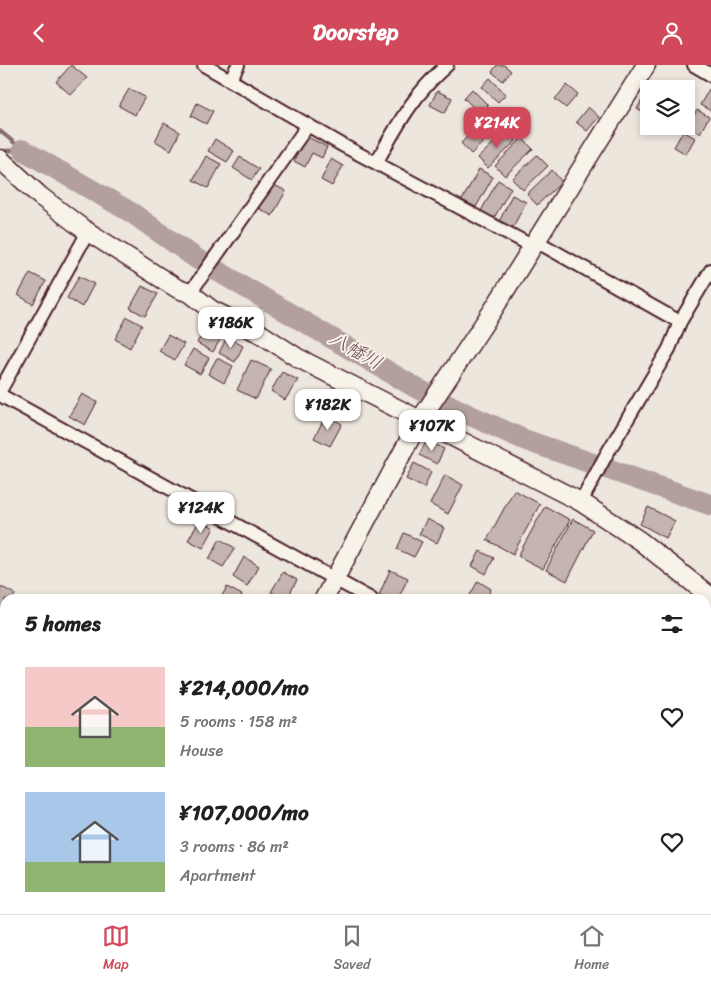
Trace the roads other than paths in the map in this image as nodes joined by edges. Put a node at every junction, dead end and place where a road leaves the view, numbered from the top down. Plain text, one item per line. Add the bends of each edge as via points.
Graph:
1 (204, 65) edge
2 (238, 65) edge
3 (447, 65) edge
4 (646, 65) edge
5 (694, 65) edge
6 (711, 75) edge
7 (230, 80) junction
8 (308, 125) junction
9 (0, 159) edge
10 (376, 163) junction
11 (88, 232) junction
12 (532, 246) junction
13 (711, 270) edge
14 (190, 293) junction
15 (680, 322) junction
16 (0, 393) edge
17 (425, 414) junction
18 (581, 502) junction
19 (335, 579) junction
20 (327, 594) edge
21 (362, 594) edge
22 (707, 594) edge

1 - 7 street
2 - 7 street
3 - 10 street via 408,106
4 - 12 street
5 - 6 street
7 - 8 street
8 - 10 street
8 - 14 street
9 - 11 street via 40,196
10 - 12 street
11 - 14 street via 178,289
11 - 16 street
12 - 15 street via 543,245
12 - 17 street
13 - 15 street
14 - 17 street via 212,310 298,358
15 - 18 street via 669,349
16 - 19 street
17 - 18 street
17 - 19 street
18 - 22 street via 640,541
19 - 20 street
19 - 21 street

